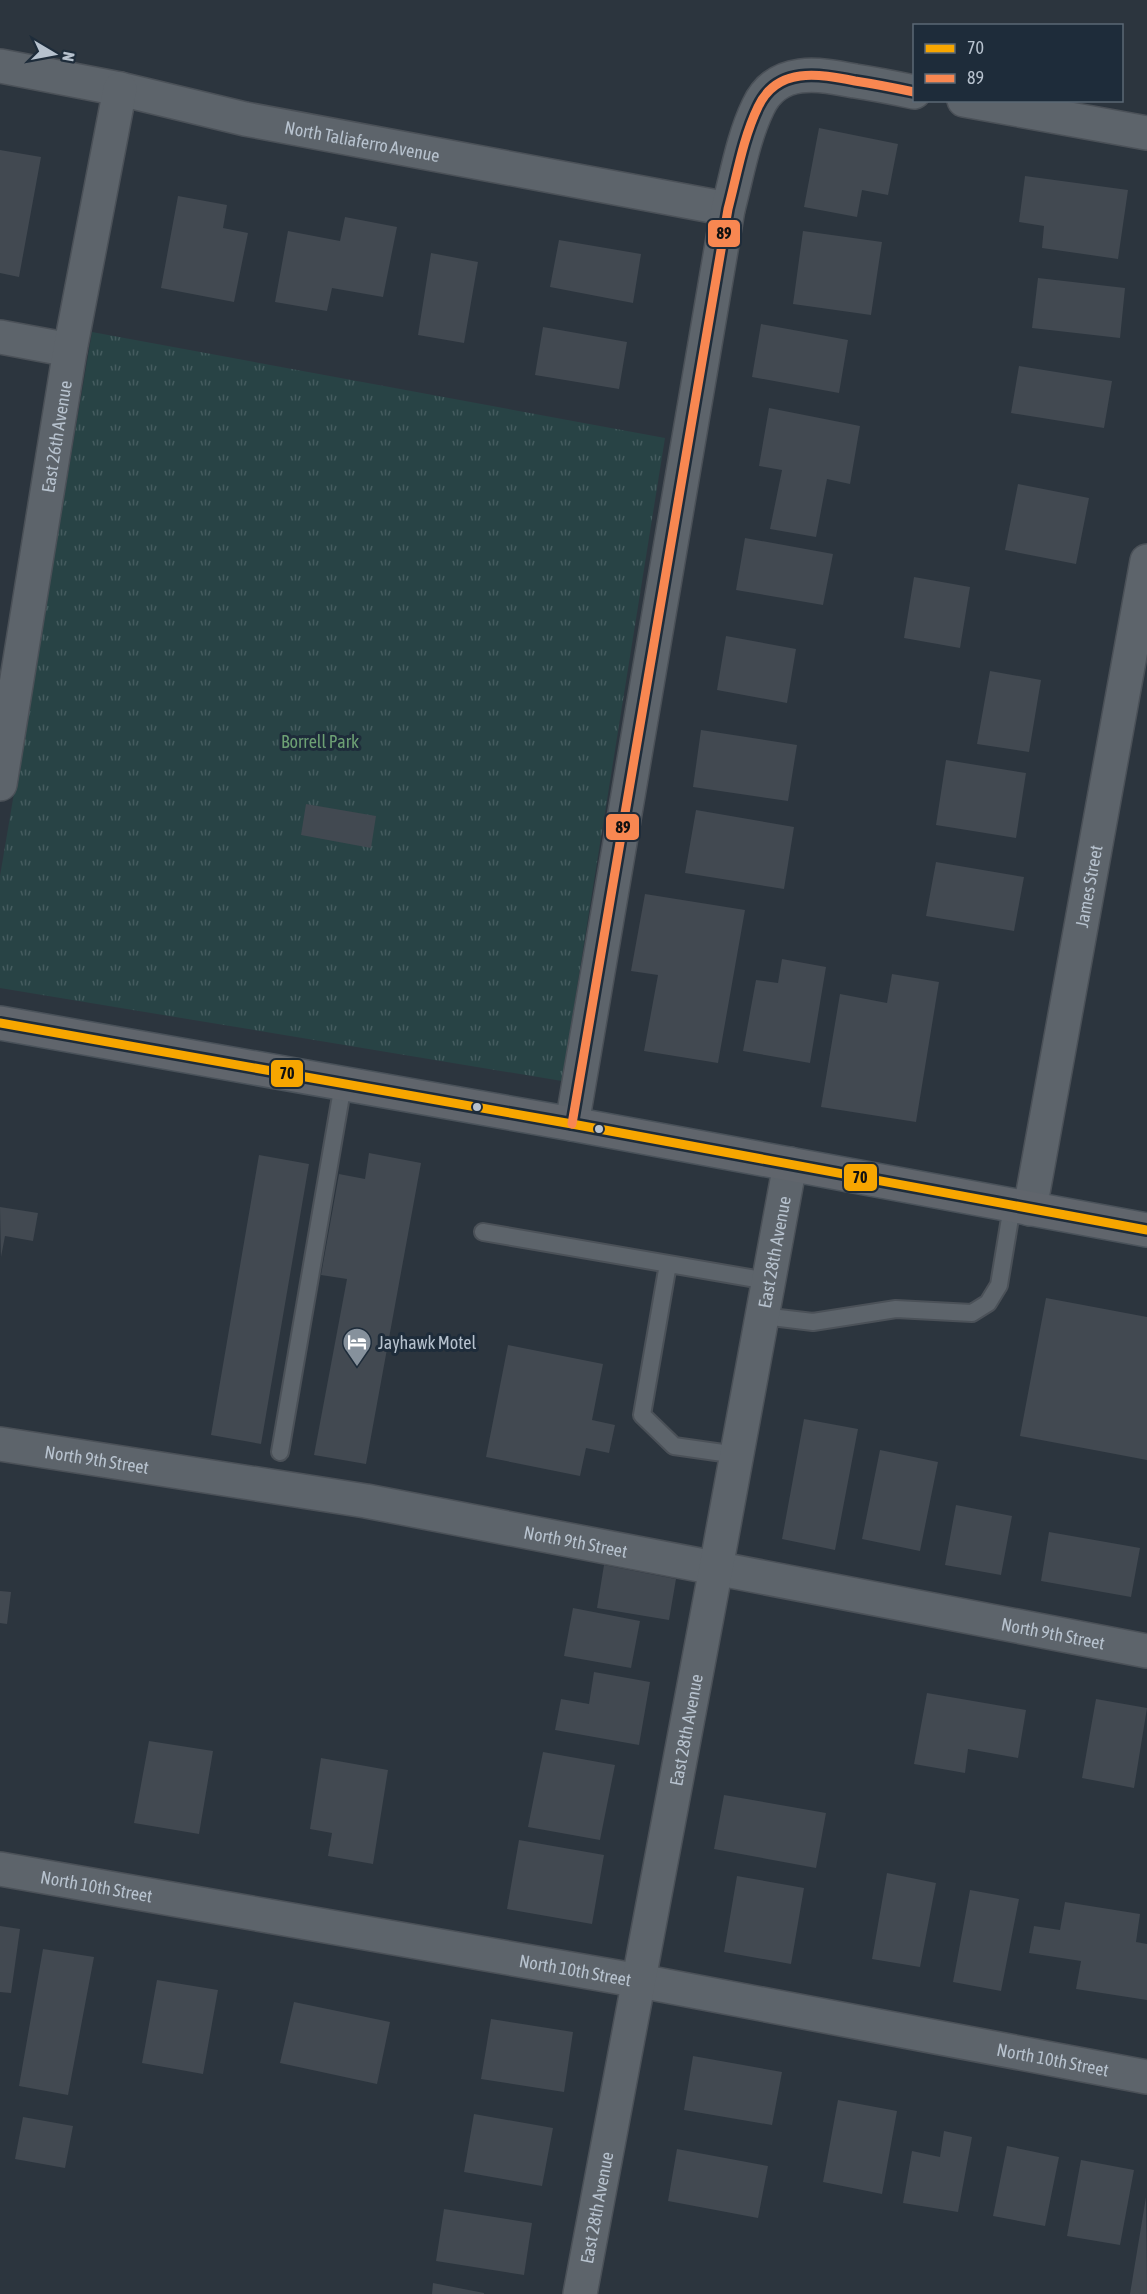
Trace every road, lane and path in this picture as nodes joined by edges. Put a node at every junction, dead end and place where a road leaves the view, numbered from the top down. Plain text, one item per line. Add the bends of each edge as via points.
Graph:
1 (0, 66) edge
2 (120, 89) junction
3 (913, 92) edge
4 (975, 102) edge
5 (1147, 133) edge
6 (728, 209) junction
7 (0, 337) edge
8 (70, 350) junction
9 (1147, 561) edge
10 (0, 784) edge
11 (0, 1023) edge
12 (343, 1084) junction
13 (572, 1124) junction
14 (790, 1164) junction
15 (1021, 1207) junction
16 (1147, 1230) edge
17 (483, 1232) dead end
18 (668, 1264) junction
19 (768, 1281) junction
20 (762, 1316) junction
21 (0, 1443) edge
22 (280, 1452) dead end
23 (737, 1455) junction
24 (717, 1568) junction
25 (1147, 1651) edge
26 (0, 1869) edge
27 (640, 1981) junction
28 (1147, 2077) edge
29 (580, 2294) edge

1 - 2 street, North Taliaferro Avenue
2 - 6 street, North Taliaferro Avenue via 245,119
2 - 8 street, East 26th Avenue
3 - 6 street via 805,74 776,84 758,105
4 - 5 street
6 - 13 street
7 - 8 street
8 - 10 street, East 26th Avenue
9 - 15 street, James Street
11 - 12 main road
12 - 13 main road
12 - 22 lane
13 - 14 main road
14 - 15 main road
14 - 19 street, East 28th Avenue
15 - 16 main road
15 - 20 lane via 999,1285 988,1303 972,1313 896,1309 813,1322
17 - 18 lane
18 - 19 lane
18 - 23 lane via 642,1415 674,1446
19 - 20 street, East 28th Avenue
20 - 23 street, East 28th Avenue
21 - 24 street, North 9th Street via 366,1501
23 - 24 street, East 28th Avenue
24 - 25 street, North 9th Street
24 - 27 street, East 28th Avenue
26 - 27 street, North 10th Street
27 - 28 street, North 10th Street
27 - 29 street, East 28th Avenue

